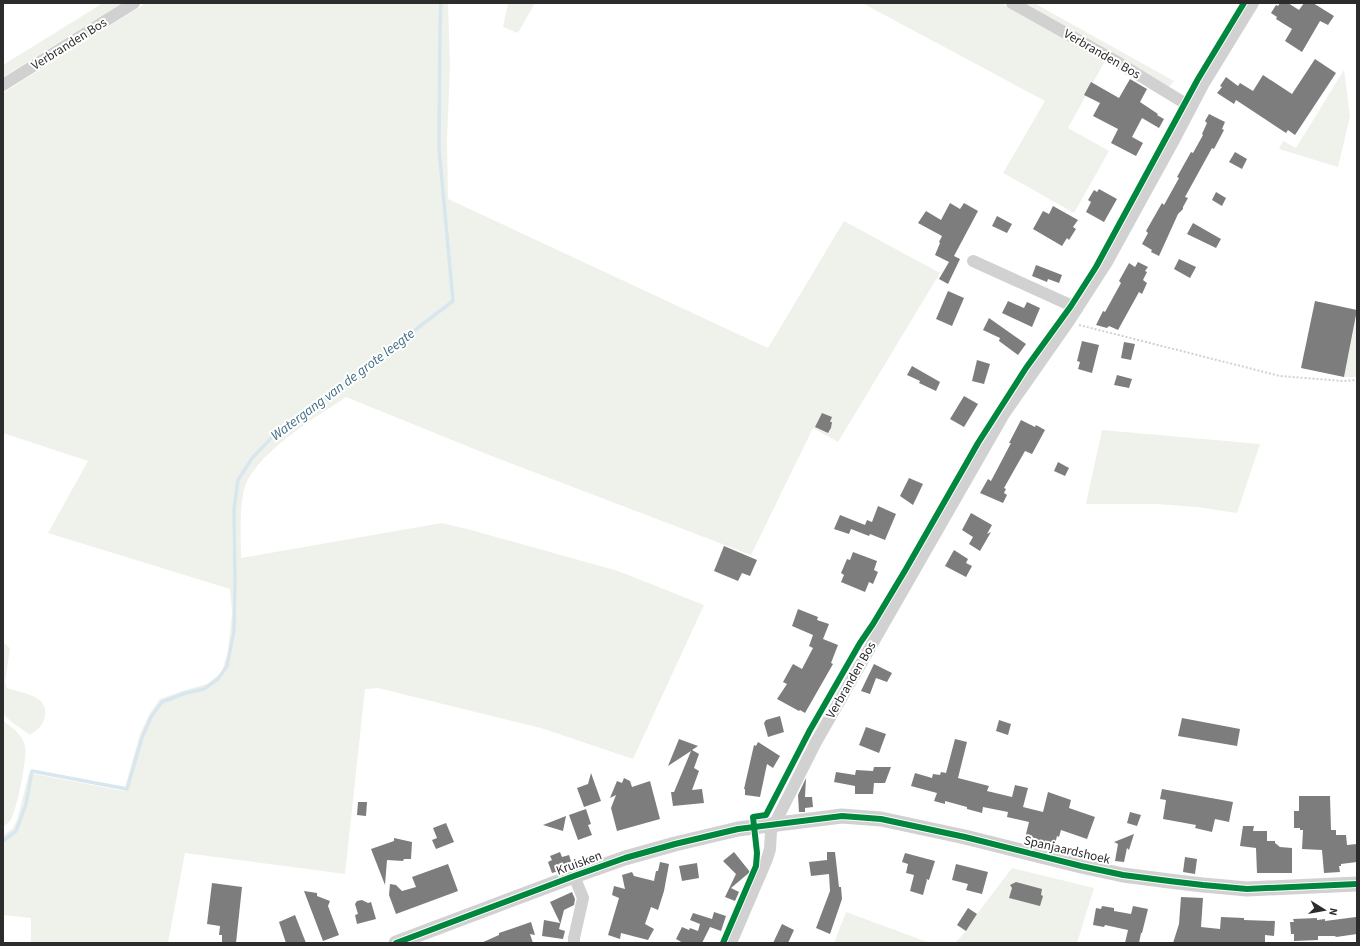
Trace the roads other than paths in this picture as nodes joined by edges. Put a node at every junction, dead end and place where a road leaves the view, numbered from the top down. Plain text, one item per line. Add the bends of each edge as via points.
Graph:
1 (134, 3) edge
2 (1012, 3) edge
3 (1253, 3) edge
4 (3, 85) edge
5 (1191, 107) junction
6 (973, 261) dead end
7 (1077, 309) junction
8 (774, 824) junction
9 (574, 876) junction
10 (1357, 884) edge
11 (396, 943) edge
12 (574, 943) edge
13 (731, 943) edge

1 - 4 street, Verbranden Bos
2 - 5 street, Verbranden Bos
3 - 5 street, Verbranden Bos
5 - 7 street, Verbranden Bos via 1107,262
6 - 7 street
7 - 8 street, Verbranden Bos via 1008,408 980,454 816,742
8 - 9 street, Kruisken via 738,829 675,844
8 - 10 street, Spanjaardshoek via 842,816 881,819 1088,868 1203,886 1247,889
8 - 13 street via 767,859
9 - 11 street, Kruisken
9 - 12 street via 583,898

